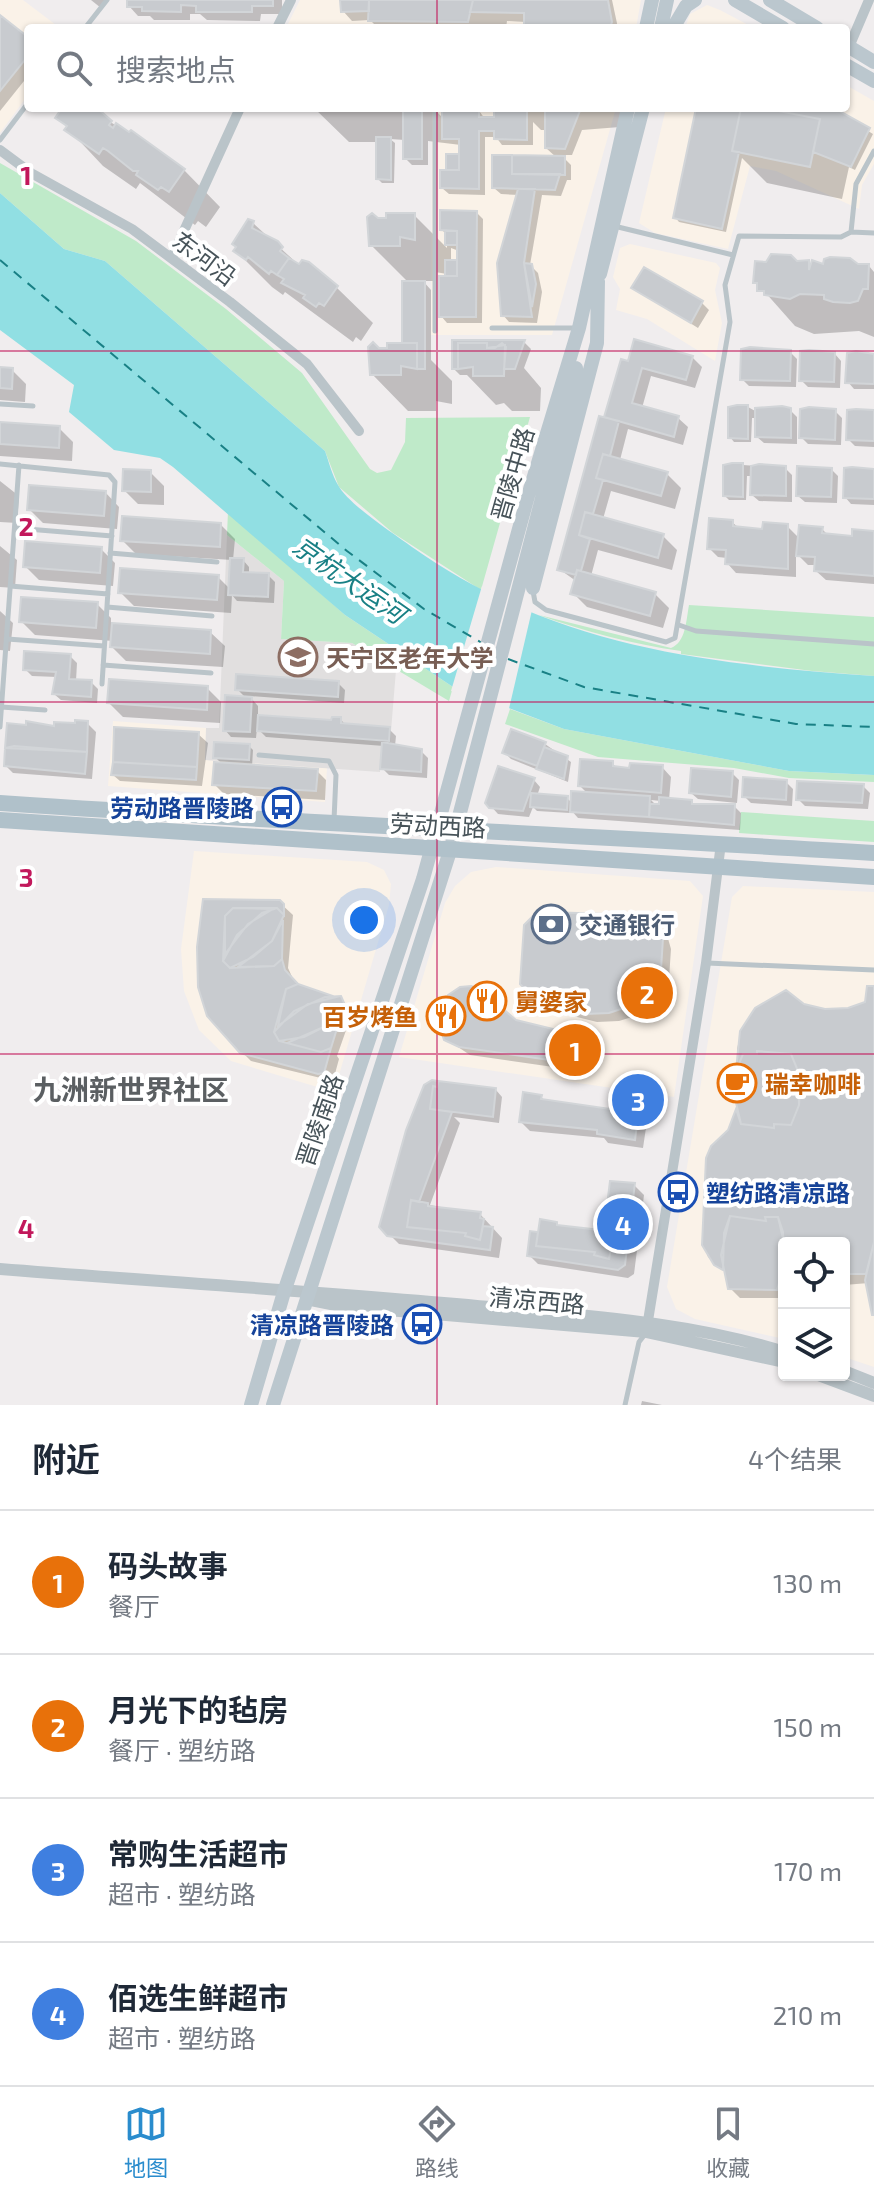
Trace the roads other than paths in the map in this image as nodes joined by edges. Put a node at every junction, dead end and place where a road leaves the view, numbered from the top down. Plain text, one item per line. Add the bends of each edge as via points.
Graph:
1 (107, 0) edge
2 (291, 0) edge
3 (652, 0) edge
4 (667, 0) edge
5 (695, 0) edge
6 (735, 0) edge
7 (770, 0) edge
8 (869, 0) edge
9 (88, 24) edge
10 (279, 24) edge
11 (647, 24) edge
12 (662, 24) edge
13 (675, 24) edge
14 (776, 24) edge
15 (810, 24) edge
16 (850, 42) edge
17 (850, 47) edge
18 (874, 62) edge
19 (850, 67) edge
20 (874, 81) edge
21 (24, 108) edge
22 (238, 112) edge
23 (435, 112) edge
24 (627, 112) edge
25 (642, 112) edge
26 (0, 140) edge
27 (0, 150) edge
28 (874, 151) edge
29 (613, 226) junction
30 (851, 232) junction
31 (874, 233) edge
32 (733, 255) junction
33 (172, 257) junction
34 (492, 328) dead end
35 (579, 328) junction
36 (435, 331) dead end
37 (0, 404) edge
38 (33, 406) dead end
39 (359, 431) dead end
40 (0, 464) edge
41 (19, 465) junction
42 (15, 528) junction
43 (112, 536) junction
44 (110, 553) junction
45 (217, 562) dead end
46 (10, 586) junction
47 (527, 587) junction
48 (108, 594) junction
49 (107, 607) junction
50 (212, 616) dead end
51 (679, 625) junction
52 (7, 639) junction
53 (874, 644) edge
54 (104, 646) junction
55 (2, 658) edge
56 (103, 665) junction
57 (211, 673) dead end
58 (102, 684) dead end
59 (1, 707) edge
60 (45, 710) dead end
61 (0, 727) edge
62 (259, 755) dead end
63 (0, 803) edge
64 (0, 820) edge
65 (334, 825) junction
66 (435, 828) junction
67 (456, 829) junction
68 (721, 843) junction
69 (429, 850) junction
70 (450, 851) junction
71 (874, 853) edge
72 (719, 869) junction
73 (874, 877) edge
74 (706, 963) junction
75 (874, 970) edge
76 (0, 1269) edge
77 (284, 1292) junction
78 (306, 1296) junction
79 (647, 1327) junction
80 (778, 1351) edge
81 (778, 1360) edge
82 (850, 1373) edge
83 (834, 1381) edge
84 (874, 1383) edge
85 (874, 1396) edge
86 (251, 1405) edge
87 (273, 1405) edge
88 (625, 1405) edge

1 - 9 lane
2 - 10 street
3 - 11 main road
4 - 12 main road
5 - 13 main road
6 - 14 main road
7 - 15 main road
8 - 16 street
17 - 18 main road
19 - 20 main road
21 - 26 lane
22 - 33 street
23 - 36 lane
24 - 35 main road, 晋陵中路
25 - 29 main road, 晋陵中路
27 - 33 street, 东河沿
28 - 30 lane via 856,184
29 - 32 lane
29 - 47 main road, 晋陵中路
30 - 31 lane
30 - 32 lane via 841,237 744,234
32 - 51 lane via 725,285 730,322
33 - 39 street, 东河沿 via 307,364
34 - 35 lane
35 - 66 main road, 晋陵中路
37 - 38 lane
40 - 41 lane
41 - 42 lane
41 - 43 lane via 109,475 115,482
42 - 43 lane
42 - 46 lane
43 - 44 lane
44 - 45 lane
44 - 48 lane
46 - 48 lane
46 - 52 lane
47 - 51 lane via 546,610 666,642 675,638
47 - 67 main road, 晋陵中路
48 - 49 lane
49 - 50 lane
49 - 54 lane
51 - 53 lane via 696,631
52 - 54 lane
52 - 55 lane
54 - 56 lane
55 - 59 lane
56 - 57 lane
56 - 58 lane
59 - 60 lane
59 - 61 lane
62 - 65 lane via 329,761 336,775
63 - 65 main road, 劳动西路
64 - 69 main road, 劳动西路
65 - 66 main road, 劳动西路
66 - 67 main road, 劳动西路
66 - 69 main road, 晋陵中路
67 - 68 main road, 劳动西路
67 - 70 main road, 晋陵中路
68 - 71 main road, 劳动西路
68 - 72 street
69 - 70 main road, 劳动西路
69 - 77 main road, 晋陵南路
70 - 72 main road, 劳动西路
70 - 78 main road, 晋陵南路
72 - 73 main road, 劳动西路
72 - 74 street
74 - 75 lane
74 - 79 street
76 - 77 street, 清凉西路
77 - 78 street, 清凉西路
77 - 86 main road, 晋陵南路
78 - 79 street, 清凉西路 via 341,1306
78 - 87 main road, 晋陵南路
79 - 80 street, 清凉西路
79 - 81 street, 清凉西路
79 - 88 lane
82 - 84 street
83 - 85 street

